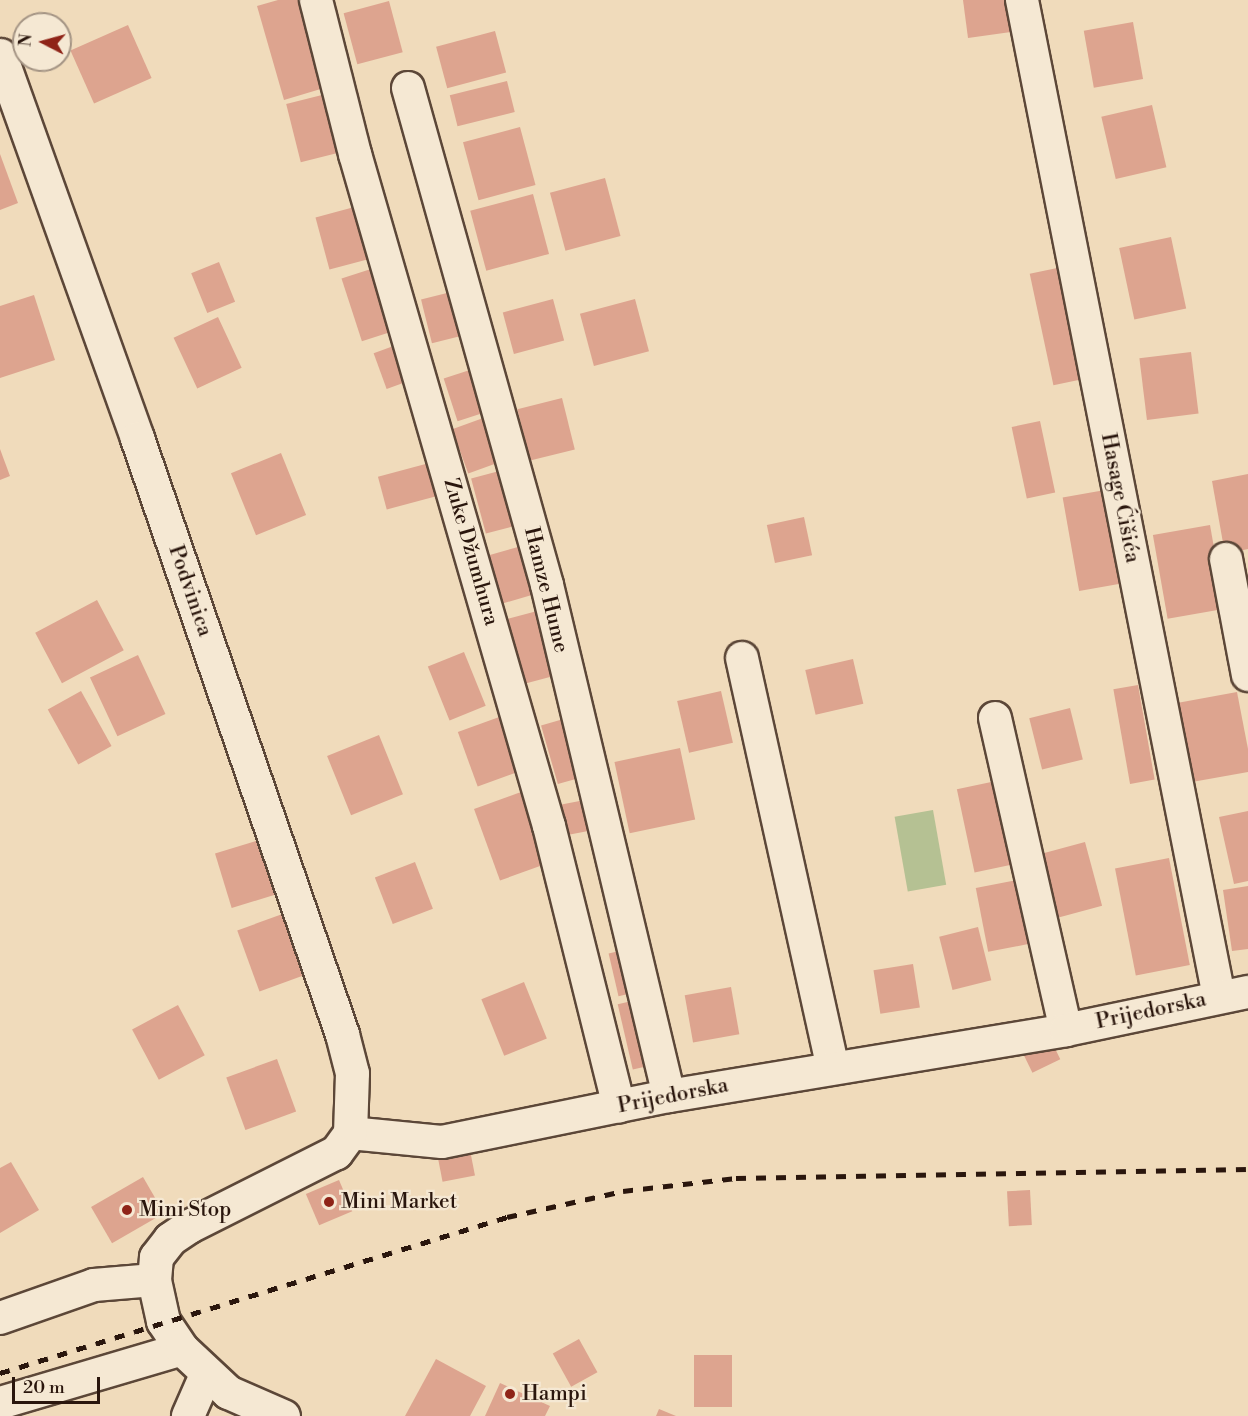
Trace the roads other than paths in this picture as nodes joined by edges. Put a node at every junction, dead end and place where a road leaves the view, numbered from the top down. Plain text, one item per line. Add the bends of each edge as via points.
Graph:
1 (316, 0) edge
2 (1022, 0) edge
3 (0, 55) edge
4 (408, 88) dead end
5 (7, 91) edge
6 (1226, 559) dead end
7 (742, 658) dead end
8 (1248, 675) edge
9 (995, 718) dead end
10 (1233, 994) edge
11 (1066, 1030) junction
12 (833, 1068) junction
13 (669, 1096) junction
14 (619, 1106) junction
15 (350, 1133) junction
16 (154, 1280) junction
17 (0, 1318) edge
18 (182, 1349) junction
19 (206, 1375) junction
20 (0, 1403) edge
21 (188, 1416) edge
22 (283, 1416) edge

1 - 14 street, Zuke Džumhura via 356,154 549,826
2 - 10 street, Hasage Ćišića
3 - 5 street, Podvinica
4 - 13 street, Hamze Hume via 547,585
5 - 15 street, Podvinica via 342,1034 352,1073
6 - 8 street
7 - 12 street
9 - 11 street
10 - 11 street, Prijedorska
11 - 12 street, Prijedorska
12 - 13 street, Prijedorska
13 - 14 street, Prijedorska
14 - 15 street, Prijedorska via 442,1142
15 - 16 street via 336,1152 170,1239 156,1257
16 - 17 street via 94,1285
16 - 18 street via 163,1321
18 - 19 street
18 - 20 street
19 - 21 street
19 - 22 street via 228,1392

